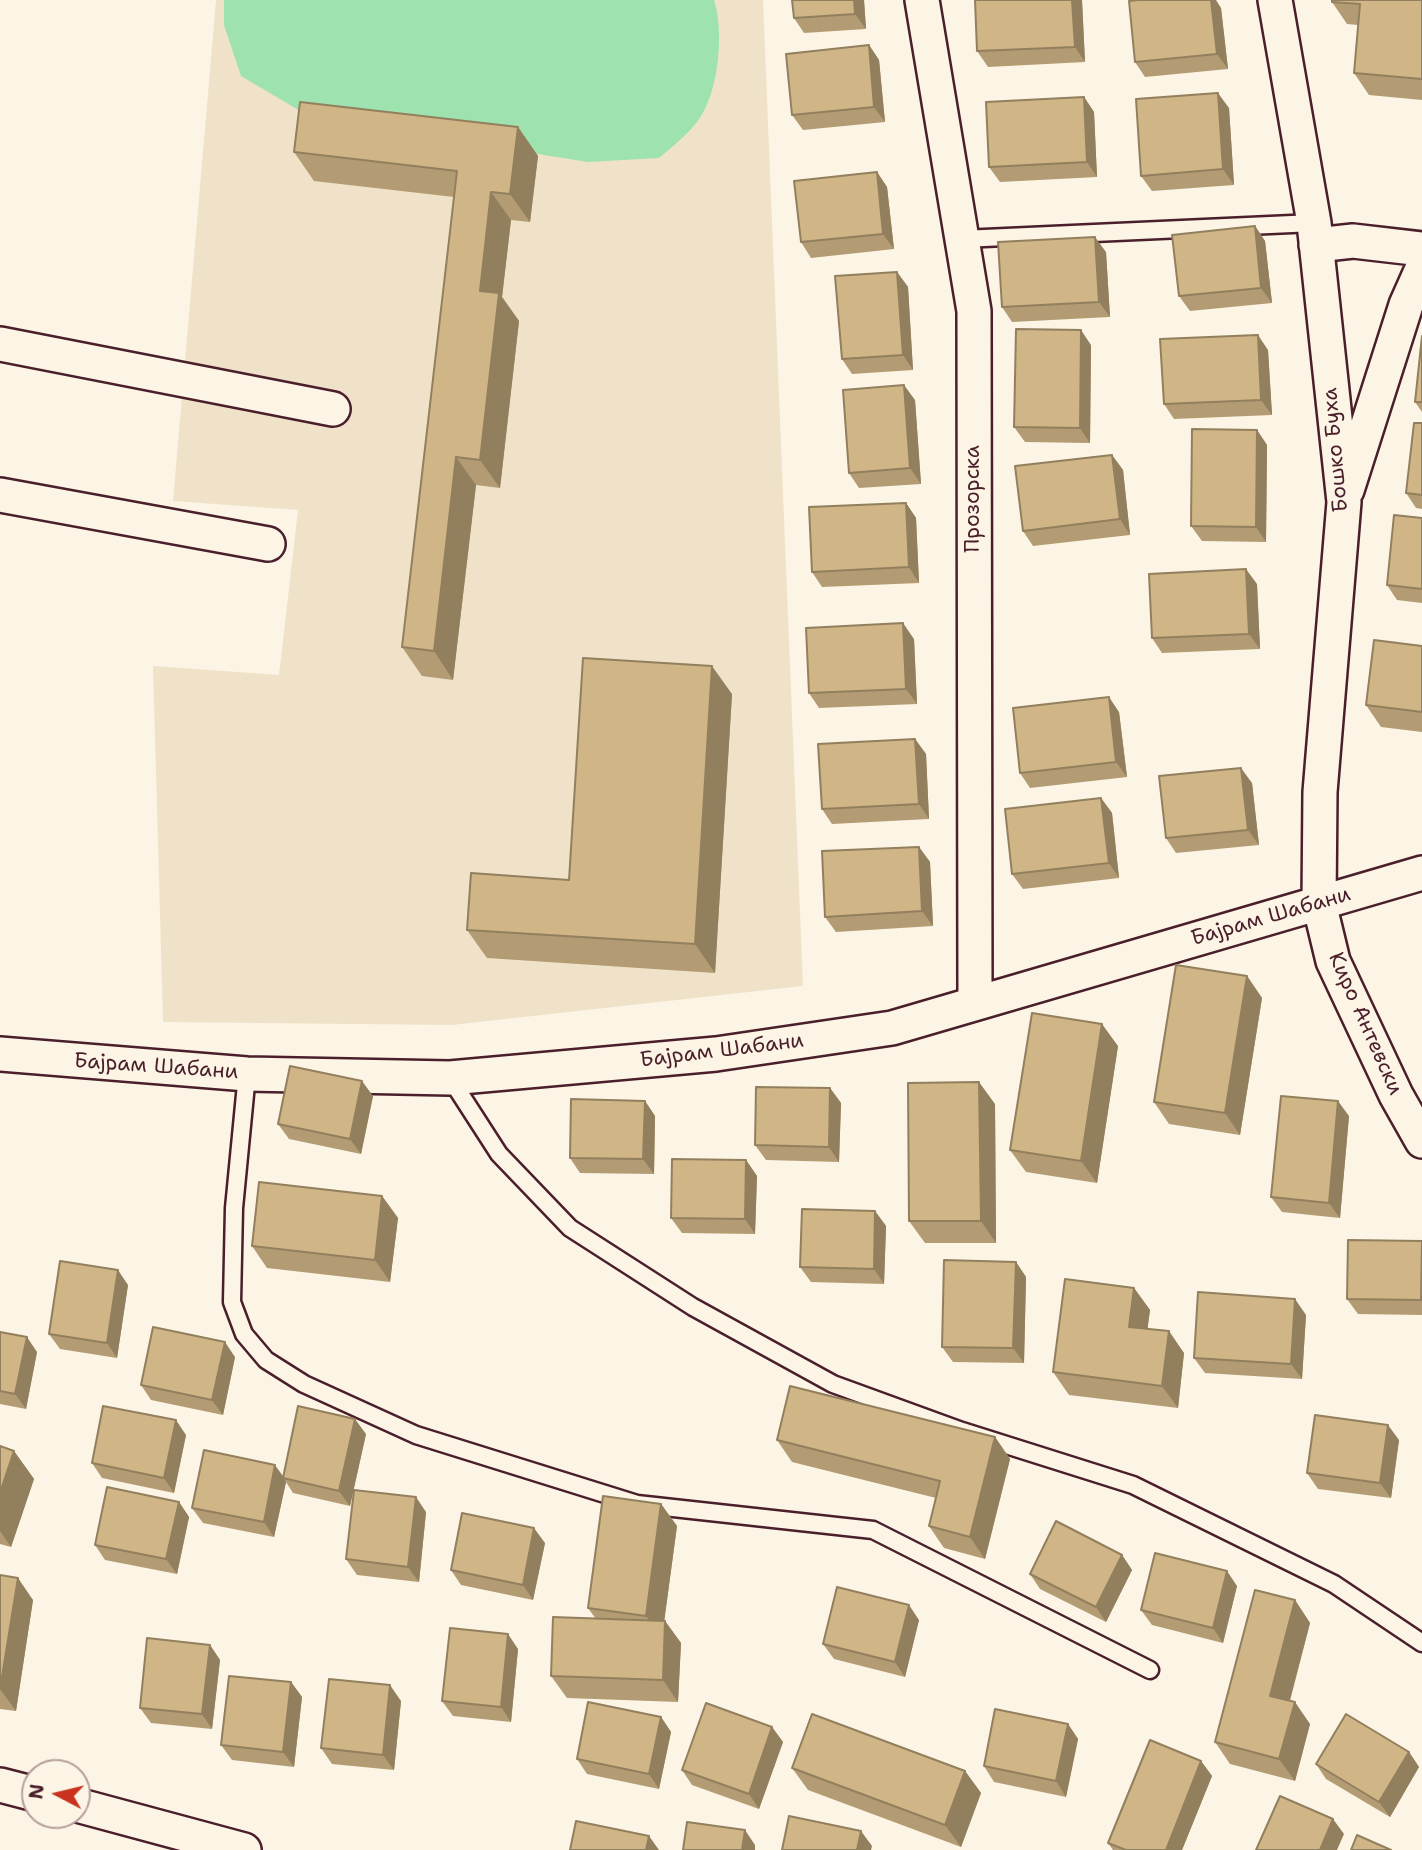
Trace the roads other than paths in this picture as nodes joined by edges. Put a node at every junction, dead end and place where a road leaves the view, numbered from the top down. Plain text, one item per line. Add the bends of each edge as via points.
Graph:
1 (922, 0) edge
2 (1275, 0) edge
3 (1315, 234) junction
4 (962, 239) junction
5 (1422, 249) edge
6 (1422, 269) edge
7 (0, 344) edge
8 (333, 408) dead end
9 (0, 495) edge
10 (1343, 502) junction
11 (268, 544) dead end
12 (1422, 873) edge
13 (1319, 903) junction
14 (975, 1003) junction
15 (0, 1054) edge
16 (247, 1074) junction
17 (450, 1078) junction
18 (1422, 1141) edge
19 (1422, 1643) edge
20 (1150, 1670) dead end
21 (0, 1785) edge
22 (21, 1790) edge
23 (91, 1809) edge
24 (244, 1850) edge

1 - 4 street, Прозорска
2 - 3 street, Бошко Буха
3 - 4 lane
3 - 5 street
3 - 10 street, Бошко Буха
4 - 14 street, Прозорска via 974,311
6 - 10 street via 1405,305
7 - 8 street
9 - 11 street
10 - 13 street, Бошко Буха via 1320,792
12 - 13 street, Бајрам Шабани
13 - 14 street, Бајрам Шабани
13 - 18 street, Киро Антевски via 1333,961
14 - 17 street, Бајрам Шабани via 892,1028 716,1054
15 - 16 street, Бајрам Шабани
16 - 17 street, Бајрам Шабани
16 - 20 lane via 234,1208 232,1302 244,1334 266,1360 304,1384 416,1435 636,1504 873,1530
17 - 19 lane via 499,1154 570,1228 693,1307 833,1384 1133,1485 1334,1584
21 - 22 street
23 - 24 street

